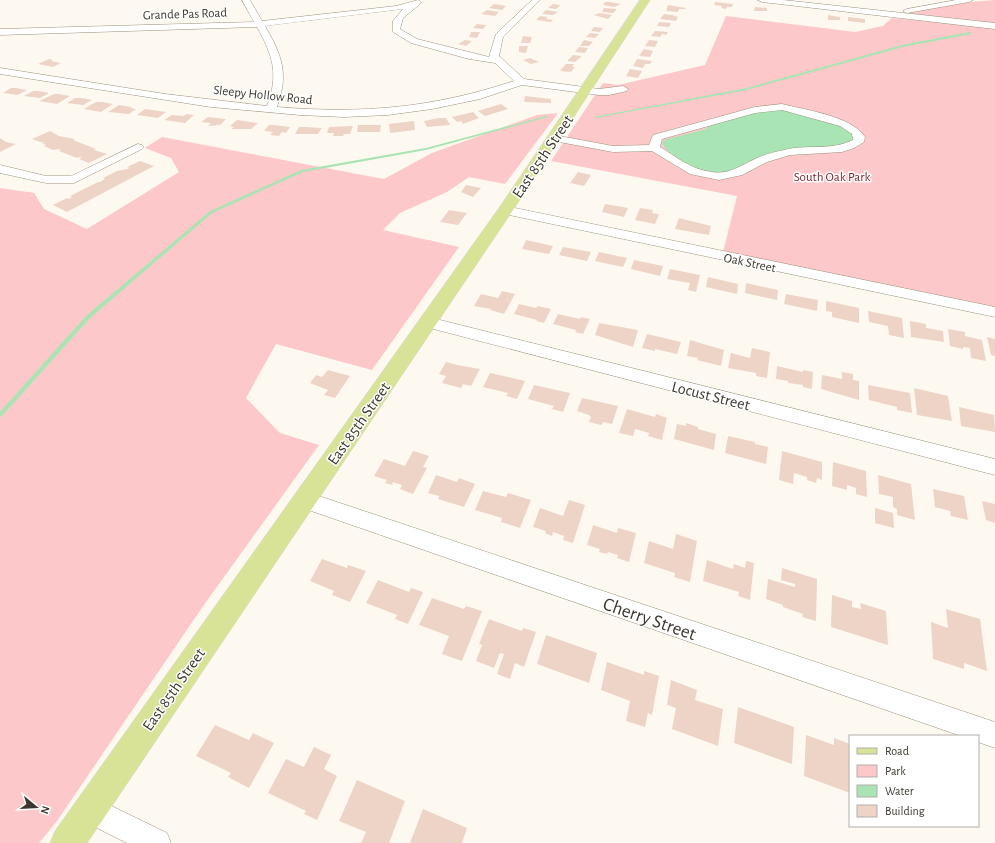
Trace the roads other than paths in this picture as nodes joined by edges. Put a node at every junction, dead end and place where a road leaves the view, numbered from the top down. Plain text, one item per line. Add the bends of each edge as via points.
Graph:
1 (246, 0) edge
2 (536, 0) edge
3 (645, 0) edge
4 (762, 0) edge
5 (969, 0) edge
6 (419, 1) edge
7 (888, 14) junction
8 (258, 24) junction
9 (995, 26) edge
10 (0, 32) edge
11 (498, 60) junction
12 (0, 70) edge
13 (521, 82) junction
14 (623, 89) dead end
15 (585, 91) junction
16 (271, 110) junction
17 (554, 138) junction
18 (138, 147) dead end
19 (654, 148) junction
20 (0, 169) edge
21 (505, 210) junction
22 (995, 312) edge
23 (428, 322) junction
24 (995, 467) edge
25 (304, 500) junction
26 (995, 735) edge
27 (89, 809) junction
28 (67, 843) edge
29 (156, 843) edge

1 - 8 street
2 - 11 street via 499,36 494,53
3 - 15 main road, East 85th Street
4 - 7 street
5 - 7 street
6 - 8 street, Grande Pas Road via 397,8
6 - 11 street via 401,14 395,24 396,30 414,41 469,56
7 - 9 street
8 - 10 street, Grande Pas Road
8 - 16 street via 274,53 279,72
11 - 13 street
12 - 16 street, Sleepy Hollow Road via 199,102
13 - 15 street
13 - 16 street, Sleepy Hollow Road via 462,102 392,113 323,114
14 - 15 street via 610,92
15 - 17 main road, East 85th Street
17 - 19 street via 613,149
17 - 21 main road, East 85th Street
18 - 20 street via 74,179 63,181 46,181
19 - 19 street via 657,137 700,126 706,122 771,107 796,110 844,124 860,137 852,146 790,152 725,176 711,176 681,167
21 - 22 street, Oak Street
21 - 23 main road, East 85th Street
23 - 24 street, Locust Street
23 - 25 main road, East 85th Street
25 - 26 street, Cherry Street
25 - 27 main road, East 85th Street
27 - 28 main road, East 85th Street
27 - 29 street

